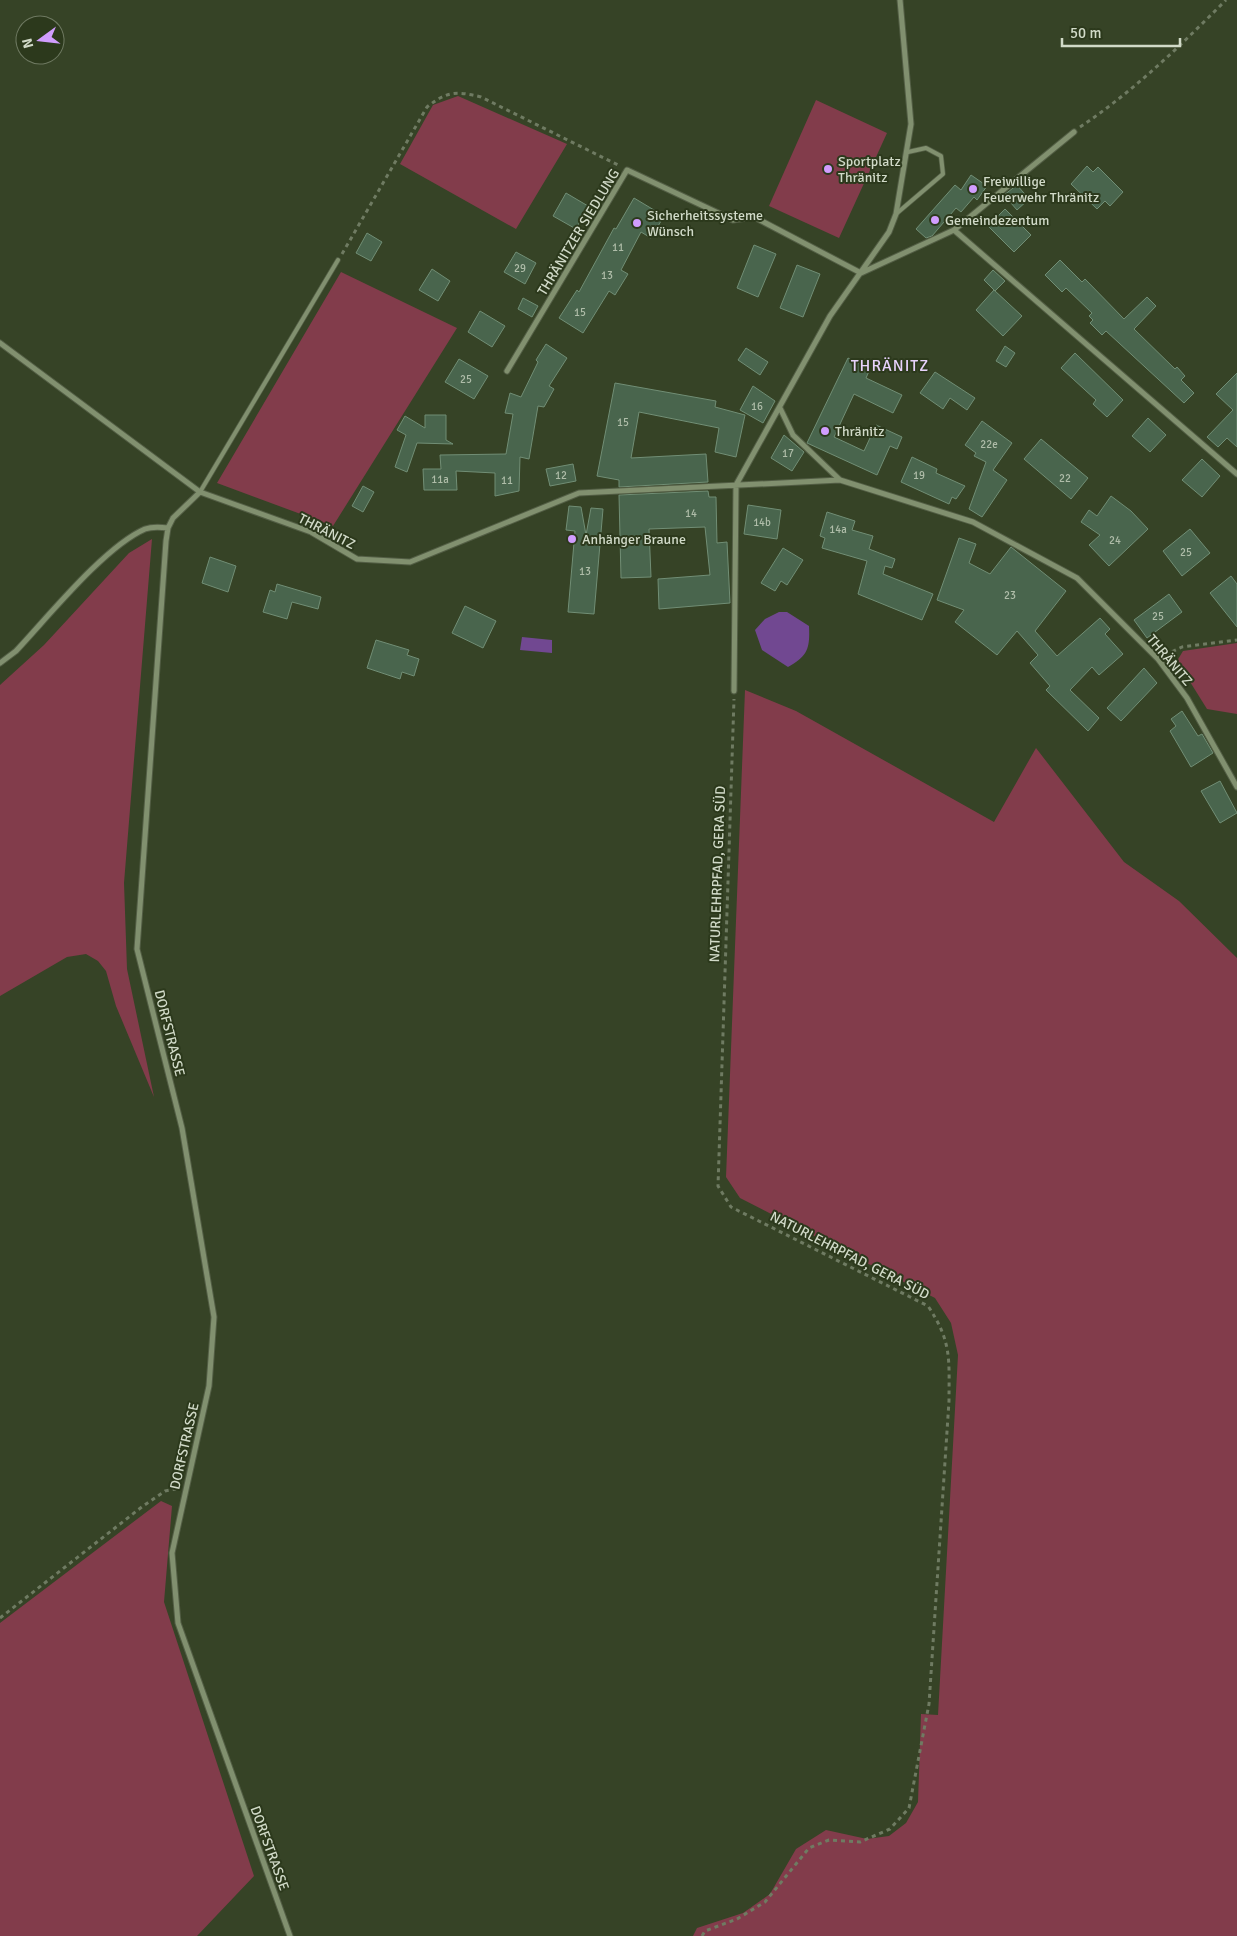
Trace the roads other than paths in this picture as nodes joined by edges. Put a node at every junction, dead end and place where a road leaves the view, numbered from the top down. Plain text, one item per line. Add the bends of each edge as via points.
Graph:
1 (900, 0) edge
2 (1074, 132) road end
3 (908, 152) junction
4 (896, 214) junction
5 (954, 230) junction
6 (338, 260) road end
7 (861, 273) junction
8 (0, 343) edge
9 (507, 371) dead end
10 (780, 408) junction
11 (1237, 474) edge
12 (840, 480) junction
13 (736, 485) junction
14 (200, 492) junction
15 (168, 528) junction
16 (0, 663) edge
17 (734, 691) road end
18 (1237, 786) edge
19 (290, 1936) edge

1 - 3 street via 911,124
2 - 5 street
3 - 4 street
3 - 4 lane via 926,148 941,156 943,174
4 - 7 street via 889,232
5 - 7 street
5 - 11 street
6 - 14 lane
7 - 9 street, THRÄNITZER SIEDLUNG via 754,217 733,220 627,170
7 - 10 street via 830,316
8 - 14 street, THRÄNITZ
10 - 12 street, THRÄNITZ via 793,435
10 - 13 street
12 - 13 street, THRÄNITZ
12 - 18 street, THRÄNITZ via 973,522 1077,578 1158,659 1187,698
13 - 14 street, THRÄNITZ via 579,493 410,562 357,559 311,532
13 - 17 street
14 - 15 street via 173,518
15 - 16 street via 146,528 129,539 97,565 16,651
15 - 19 street, DORFSTRASSE via 137,949 182,1128 214,1317 209,1386 172,1553 178,1623

